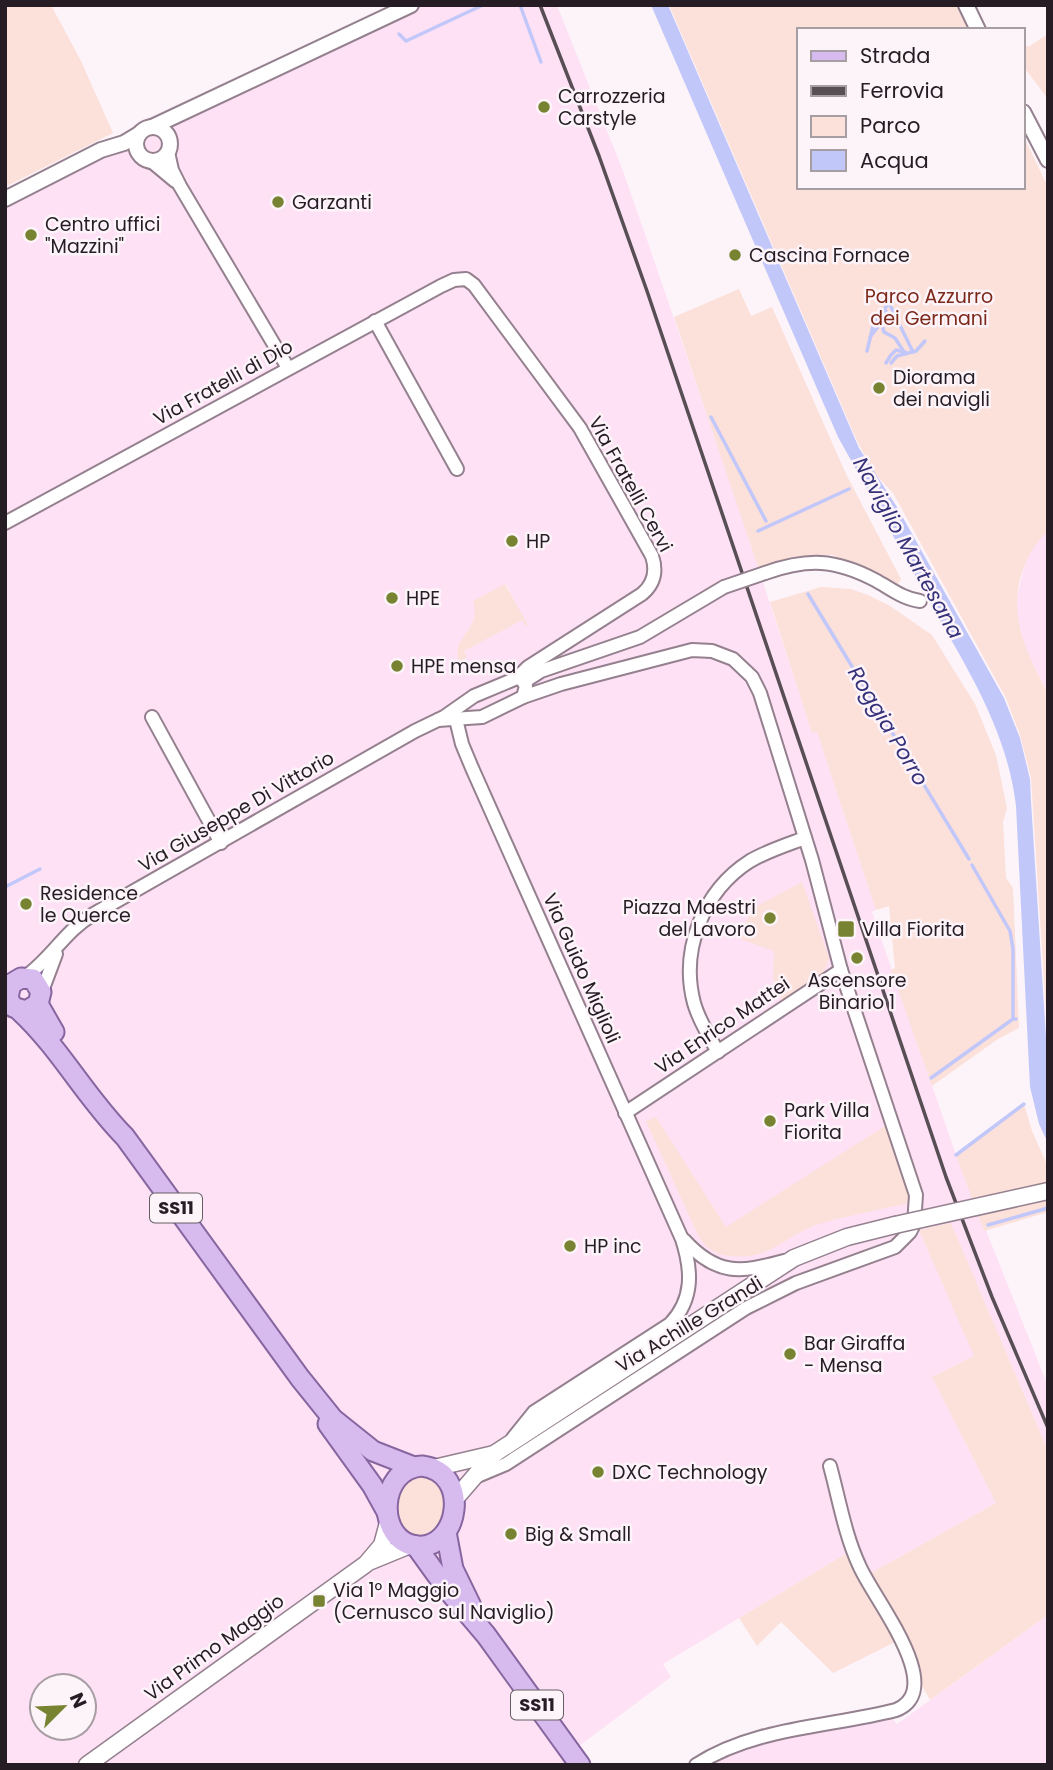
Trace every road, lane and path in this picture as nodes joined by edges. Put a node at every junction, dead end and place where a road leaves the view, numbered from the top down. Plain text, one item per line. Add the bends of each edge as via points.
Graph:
1 (411, 5) edge
2 (966, 5) edge
3 (972, 5) edge
4 (980, 28) edge
5 (980, 28) edge
6 (193, 107) junction
7 (1025, 116) edge
8 (152, 127) junction
9 (139, 134) junction
10 (169, 147) junction
11 (148, 160) junction
12 (1048, 160) edge
13 (79, 163) junction
14 (180, 186) junction
15 (5, 199) edge
16 (461, 279) joint
17 (375, 321) junction
18 (288, 368) junction
19 (457, 469) dead end
20 (5, 523) edge
21 (920, 601) dead end
22 (523, 686) junction
23 (471, 698) junction
24 (455, 714) junction
25 (152, 717) dead end
26 (479, 717) junction
27 (805, 838) junction
28 (221, 843) junction
29 (61, 944) junction
30 (841, 970) junction
31 (20, 991) edge
32 (718, 1052) junction
33 (625, 1113) junction
34 (1048, 1191) edge
35 (682, 1239) junction
36 (794, 1258) junction
37 (300, 1378) junction
38 (509, 1445) junction
39 (494, 1454) junction
40 (830, 1466) dead end
41 (414, 1467) junction
42 (434, 1468) junction
43 (474, 1477) junction
44 (455, 1499) junction
45 (389, 1517) junction
46 (446, 1532) junction
47 (413, 1545) junction
48 (366, 1564) junction
49 (490, 1640) junction
50 (87, 1765) edge
51 (580, 1765) edge
52 (696, 1765) edge

1 - 6 street
2 - 4 street
3 - 5 street
6 - 8 street
6 - 10 street via 178,122
7 - 12 street
8 - 9 street
8 - 10 street via 163,130
9 - 11 street via 136,147
9 - 13 street
10 - 11 street via 161,159
10 - 14 street
11 - 13 street via 115,155
11 - 14 street
13 - 15 street
14 - 18 street
16 - 17 street, Via Fratelli di Dio
16 - 22 street, Via Fratelli Cervi via 474,285 580,428 655,565 653,579 642,594 528,667
17 - 18 street, Via Fratelli di Dio
17 - 19 street
18 - 20 street, Via Fratelli di Dio
21 - 22 street, bridge via 836,564 803,562 724,587 649,633 541,671
22 - 23 street, Via Giuseppe Di Vittorio
22 - 26 street, Via Giuseppe Di Vittorio
22 - 27 street, Via Achille Grandi via 561,684 698,650 733,659 752,677 760,694
23 - 24 street, Via Giuseppe Di Vittorio
23 - 26 street via 468,709
24 - 26 street, Via Giuseppe Di Vittorio
24 - 28 street, Via Giuseppe Di Vittorio via 415,731
24 - 33 street, Via Guido Miglioli via 472,768
25 - 28 street
27 - 30 street, Via Achille Grandi
27 - 32 street via 764,853 736,871 700,920 691,954 691,982 699,1018
28 - 29 street, Via Giuseppe Di Vittorio via 92,915
29 - 31 street, Via Giuseppe Di Vittorio
29 - 31 street, Via Giuseppe Di Vittorio
30 - 32 street, Via Enrico Mattei
30 - 43 street, Via Achille Grandi via 911,1177 916,1200 910,1232 883,1253 796,1283 746,1308 506,1464
31 - 37 main road, SS11 via 108,1105 125,1137
32 - 33 street, Via Enrico Mattei
33 - 35 street, Via Guido Miglioli
34 - 36 main road, bridge via 846,1237
35 - 36 street via 707,1261 732,1271
35 - 38 street via 690,1288 678,1315 534,1412
36 - 38 main road
37 - 41 main road, SS11 via 356,1439 378,1454
37 - 45 main road, SS11
38 - 39 main road
39 - 42 main road
39 - 43 main road
40 - 52 street via 858,1564 910,1659 914,1696 896,1710 760,1738 713,1754
41 - 42 main road, SS11
41 - 45 main road via 401,1472 392,1483
42 - 44 main road via 449,1480
43 - 44 main road
44 - 46 main road, SS11
45 - 47 main road, SS11 via 394,1533
45 - 48 main road, Via Primo Maggio via 382,1545
46 - 47 main road via 433,1543
46 - 49 main road, SS11 via 453,1569
47 - 48 main road, Via Primo Maggio
47 - 49 main road, SS11
48 - 50 main road, Via Primo Maggio
49 - 51 main road, SS11

